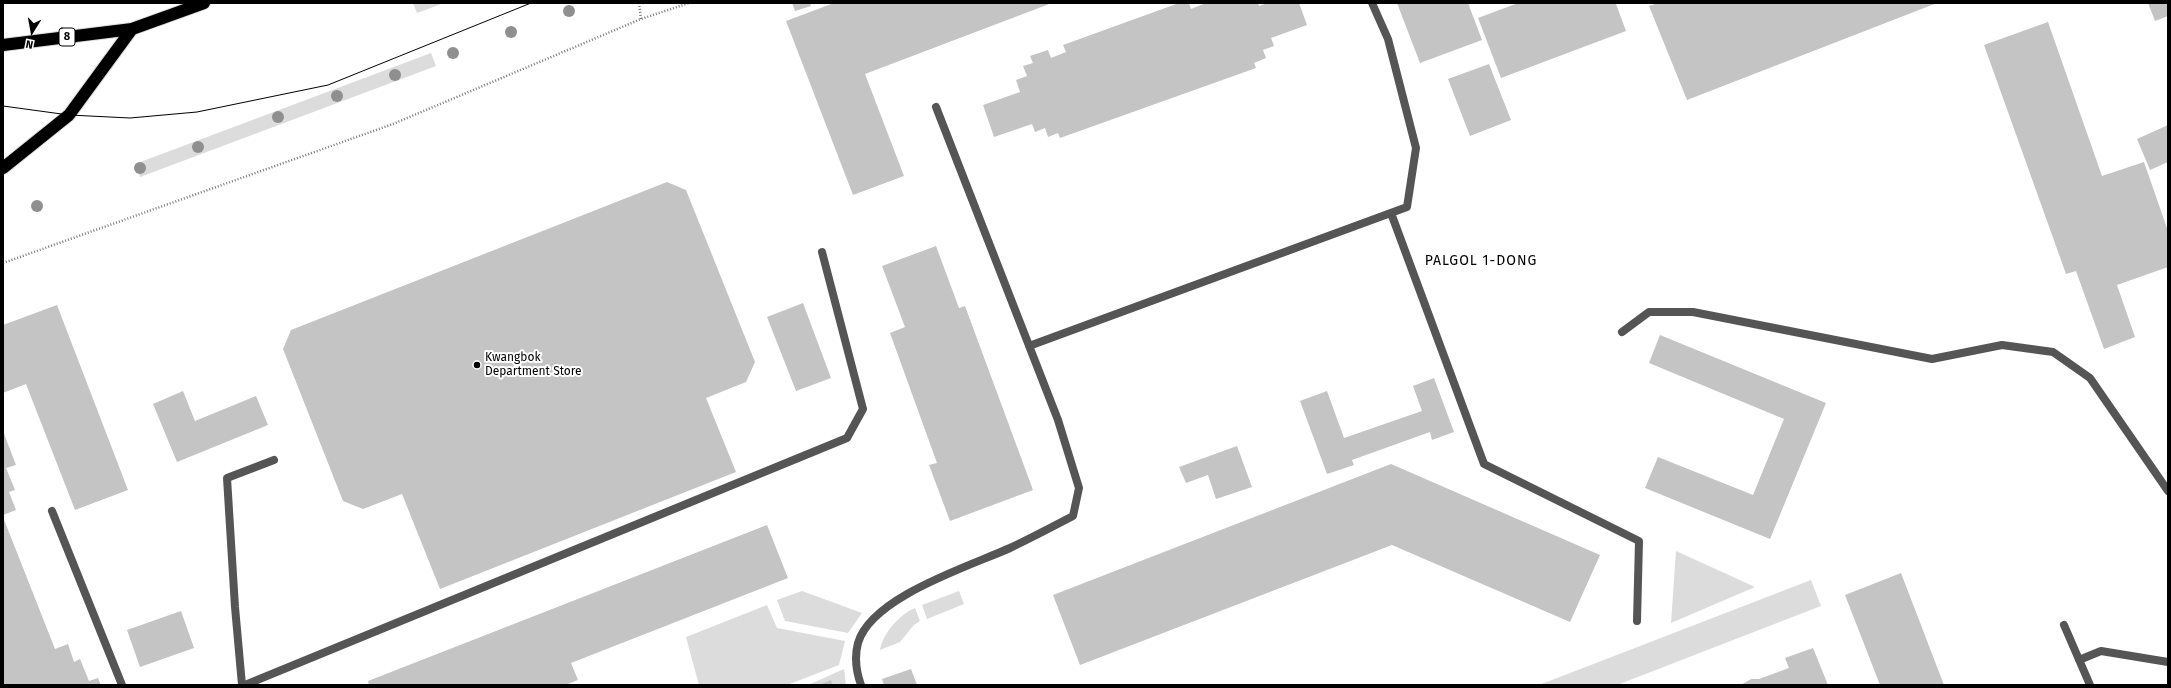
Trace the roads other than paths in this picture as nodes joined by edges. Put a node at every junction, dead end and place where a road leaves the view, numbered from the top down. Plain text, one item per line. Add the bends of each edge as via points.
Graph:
1 (204, 3) edge
2 (1372, 3) edge
3 (132, 28) junction
4 (3, 44) edge
5 (936, 107) dead end
6 (3, 168) edge
7 (1391, 213) junction
8 (822, 252) dead end
9 (1622, 332) dead end
10 (1030, 346) junction
11 (274, 460) dead end
12 (2168, 491) edge
13 (52, 511) dead end
14 (1637, 621) dead end
15 (2064, 625) dead end
16 (2079, 660) junction
17 (2168, 662) edge
18 (122, 685) edge
19 (244, 685) edge
20 (860, 685) edge
21 (2090, 685) edge

1 - 3 highway, 8
2 - 7 street via 1388,40 1416,148 1407,207
3 - 4 highway, 8
3 - 6 highway via 69,115
5 - 10 street
7 - 10 street
7 - 14 street via 1484,464 1639,541
8 - 19 street via 863,410 847,438
9 - 12 street via 1649,312 1693,312 1932,359 2002,345 2053,352 2090,378
10 - 20 street via 1058,420 1079,488 1073,516 895,601 868,625 858,642 855,666
11 - 19 street via 227,478 235,607
13 - 18 street
15 - 16 street
16 - 17 street via 2101,651
16 - 21 street

